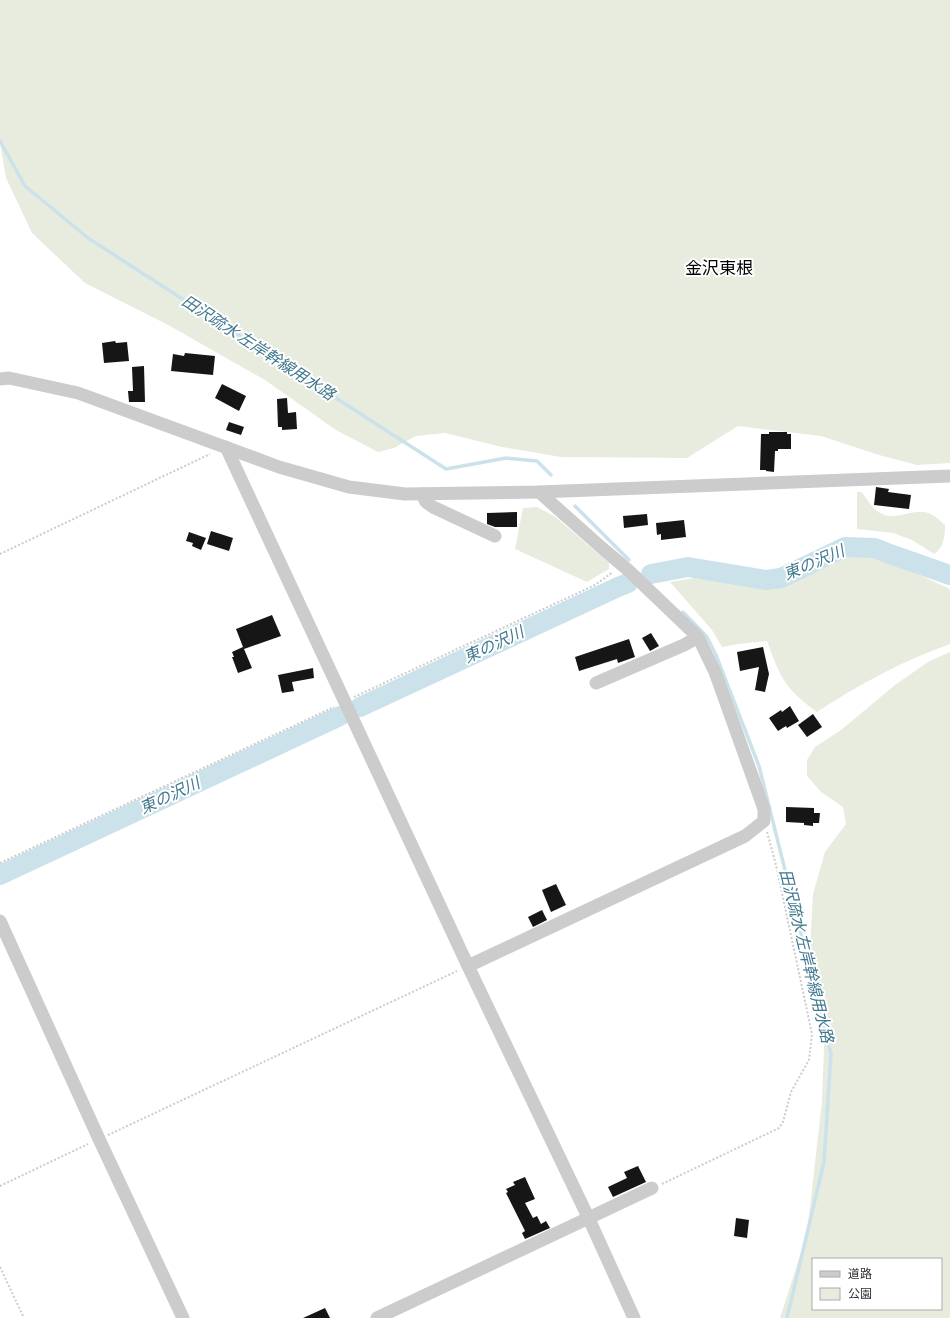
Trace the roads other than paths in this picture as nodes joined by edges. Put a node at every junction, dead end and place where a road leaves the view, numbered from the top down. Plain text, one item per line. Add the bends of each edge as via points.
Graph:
1 (0, 379) edge
2 (226, 447) junction
3 (950, 476) edge
4 (539, 492) junction
5 (422, 494) junction
6 (494, 536) dead end
7 (698, 637) junction
8 (596, 683) dead end
9 (0, 921) edge
10 (468, 966) junction
11 (652, 1188) road end
12 (589, 1219) junction
13 (183, 1318) edge
14 (378, 1318) edge
15 (634, 1318) edge

1 - 2 street via 9,378 78,393
2 - 5 street via 279,467 350,487
2 - 10 street
3 - 4 street
4 - 5 street
4 - 7 street
5 - 6 street via 432,507
7 - 8 street
7 - 10 street via 716,672 764,809 764,821 746,836
9 - 13 street
10 - 12 street
11 - 12 street
12 - 14 street
12 - 15 street

